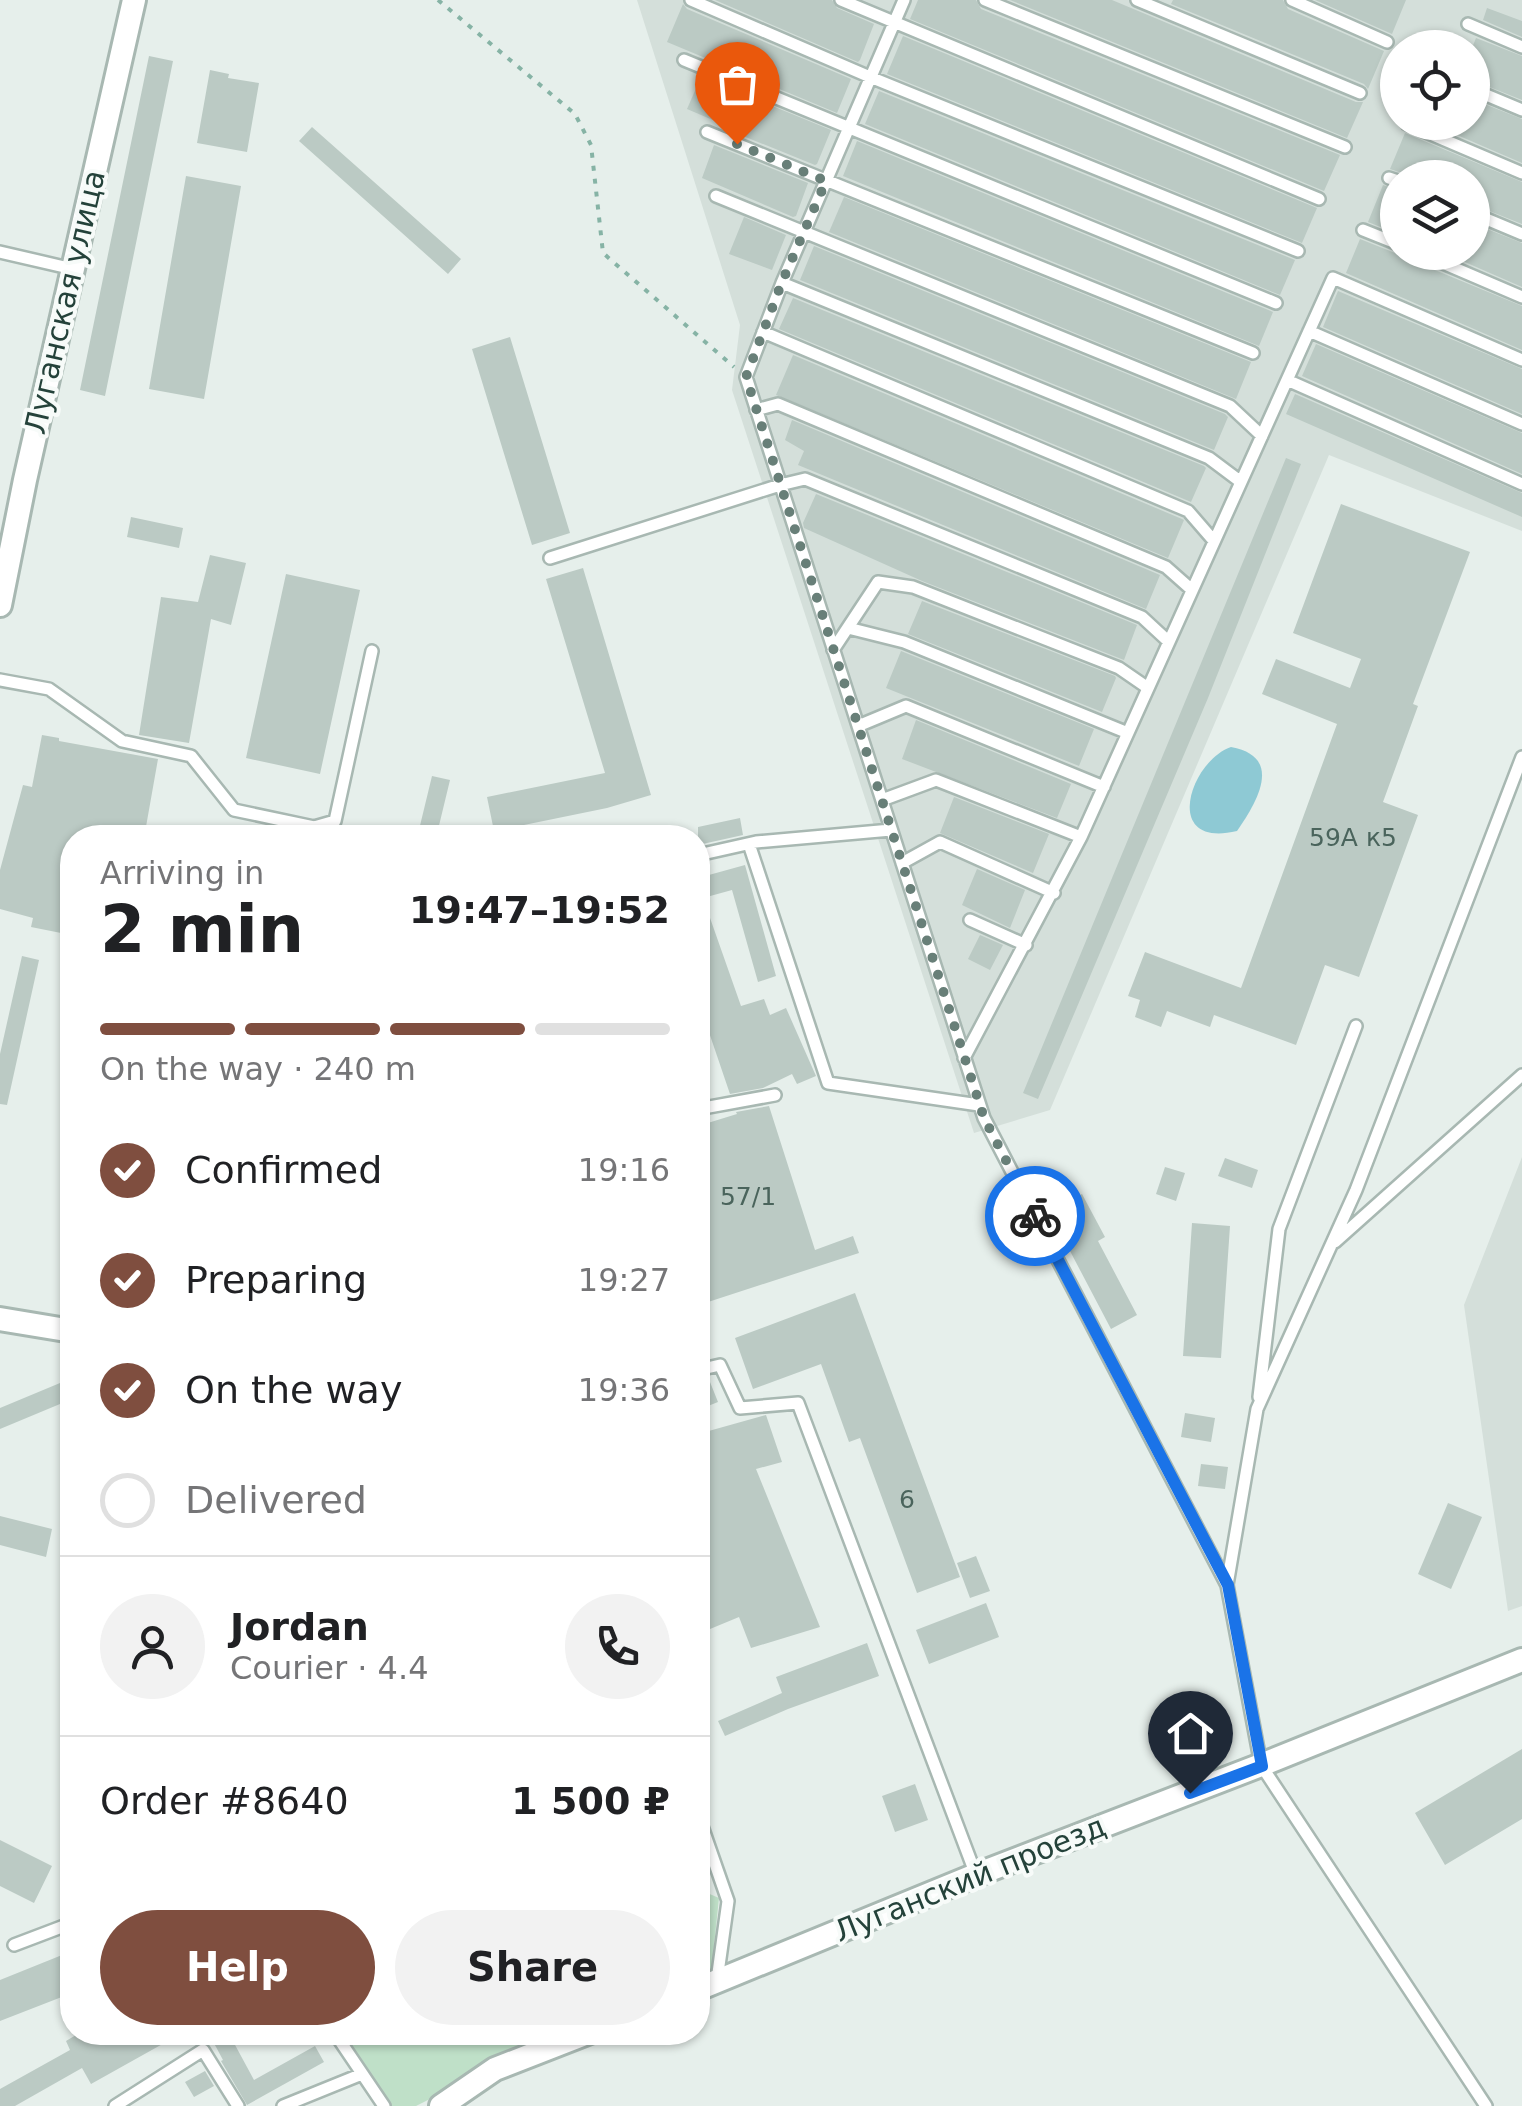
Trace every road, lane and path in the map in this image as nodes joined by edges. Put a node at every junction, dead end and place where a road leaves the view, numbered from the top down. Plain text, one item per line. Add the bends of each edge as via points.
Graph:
1 (134, 0) edge
2 (438, 0) edge
3 (691, 0) edge
4 (841, 0) edge
5 (904, 0) edge
6 (985, 0) edge
7 (1137, 0) edge
8 (1292, 0) edge
9 (1160, 4) edge
10 (894, 24) junction
11 (1468, 24) dead end
12 (1380, 39) edge
13 (1522, 47) edge
14 (684, 60) dead end
15 (870, 77) junction
16 (1360, 92) dead end
17 (1490, 97) edge
18 (1522, 110) edge
19 (849, 128) junction
20 (708, 132) dead end
21 (1444, 140) edge
22 (1345, 147) dead end
23 (1522, 173) edge
24 (826, 181) junction
25 (716, 196) dead end
26 (1319, 199) dead end
27 (1490, 221) edge
28 (1364, 230) dead end
29 (804, 232) junction
30 (1522, 234) edge
31 (1380, 237) edge
32 (1298, 251) dead end
33 (0, 252) edge
34 (73, 269) junction
35 (1458, 270) edge
36 (782, 282) junction
37 (1522, 297) edge
38 (1276, 304) dead end
39 (1309, 331) junction
40 (763, 332) junction
41 (1253, 354) dead end
42 (1522, 360) edge
43 (746, 377) junction
44 (1287, 380) junction
45 (756, 410) junction
46 (1522, 424) edge
47 (1262, 436) junction
48 (1241, 482) junction
49 (1522, 484) edge
50 (780, 485) junction
51 (1214, 542) junction
52 (550, 558) dead end
53 (1192, 590) junction
54 (0, 605) edge
55 (848, 628) junction
56 (1169, 642) junction
57 (833, 650) junction
58 (372, 651) dead end
59 (0, 680) edge
60 (1148, 688) junction
61 (858, 726) junction
62 (1128, 733) junction
63 (1522, 757) edge
64 (1104, 787) junction
65 (882, 800) junction
66 (305, 825) edge
67 (321, 825) edge
68 (891, 830) junction
69 (1081, 836) junction
70 (748, 844) junction
71 (710, 852) edge
72 (902, 863) junction
73 (1054, 892) junction
74 (970, 920) dead end
75 (1026, 945) junction
76 (1356, 1026) dead end
77 (964, 1058) junction
78 (1522, 1075) edge
79 (776, 1095) dead end
80 (979, 1105) junction
81 (710, 1107) edge
82 (1329, 1248) junction
83 (0, 1319) edge
84 (60, 1329) edge
85 (710, 1367) edge
86 (1257, 1409) junction
87 (1228, 1585) junction
88 (1522, 1660) edge
89 (1262, 1766) junction
90 (710, 1860) edge
91 (976, 1875) junction
92 (60, 1928) edge
93 (14, 1945) dead end
94 (710, 1973) edge
95 (710, 1984) edge
96 (343, 2045) edge
97 (556, 2045) edge
98 (362, 2074) junction
99 (115, 2106) edge
100 (238, 2106) edge
101 (283, 2106) edge
102 (384, 2106) edge
103 (441, 2106) edge
104 (1486, 2106) edge

1 - 34 street, Луганская улица
2 - 43 path via 575,114 591,145 603,253
3 - 15 lane
4 - 10 lane
5 - 10 lane
6 - 22 lane
7 - 9 lane
8 - 12 lane
9 - 16 lane
10 - 15 lane
10 - 26 lane
11 - 13 lane
14 - 19 lane
15 - 19 lane
15 - 32 lane
17 - 18 lane
19 - 24 lane
19 - 38 lane
20 - 24 lane
21 - 23 lane
24 - 29 lane
24 - 41 lane
25 - 29 lane
27 - 30 lane
28 - 31 lane
29 - 36 lane
29 - 47 lane via 1230,406
33 - 34 lane
34 - 54 street, Луганская улица
35 - 37 lane
36 - 40 lane
36 - 48 lane via 1209,458
39 - 42 lane via 1333,278
39 - 44 lane
39 - 46 lane
40 - 43 lane
40 - 51 lane via 1188,512
43 - 45 lane
44 - 47 lane
44 - 49 lane
45 - 50 lane
45 - 53 lane via 778,404 1166,567
47 - 48 lane
48 - 51 lane
50 - 52 lane
50 - 56 lane via 805,479 1142,617
50 - 57 lane
51 - 53 lane
53 - 56 lane
55 - 57 lane
55 - 60 lane via 878,582 913,587 1118,668
55 - 62 lane via 904,642
56 - 60 lane
57 - 61 lane
58 - 67 lane via 335,821
59 - 66 lane via 49,689 122,741 191,756 234,810
60 - 62 lane
61 - 64 lane via 906,706
61 - 65 lane
62 - 64 lane
63 - 82 lane
64 - 69 lane
65 - 68 lane
65 - 69 lane via 936,780
68 - 70 lane
68 - 72 lane
69 - 73 lane
70 - 71 lane
70 - 80 lane via 828,1083
72 - 73 lane via 940,842
72 - 77 lane
73 - 75 lane
74 - 75 lane
75 - 77 lane
76 - 86 lane via 1280,1229
77 - 80 lane
78 - 82 lane
79 - 81 lane
80 - 87 lane
82 - 86 lane
83 - 84 street
85 - 91 lane via 720,1365 740,1408 798,1403
86 - 87 lane
87 - 89 lane
88 - 89 street, Луганский проезд
89 - 91 street, Луганский проезд
89 - 104 lane
90 - 94 lane via 728,1901
91 - 95 street, Луганский проезд
92 - 93 lane
96 - 98 lane
97 - 103 street via 494,2069
98 - 101 lane
98 - 102 lane
99 - 100 lane via 204,2050

